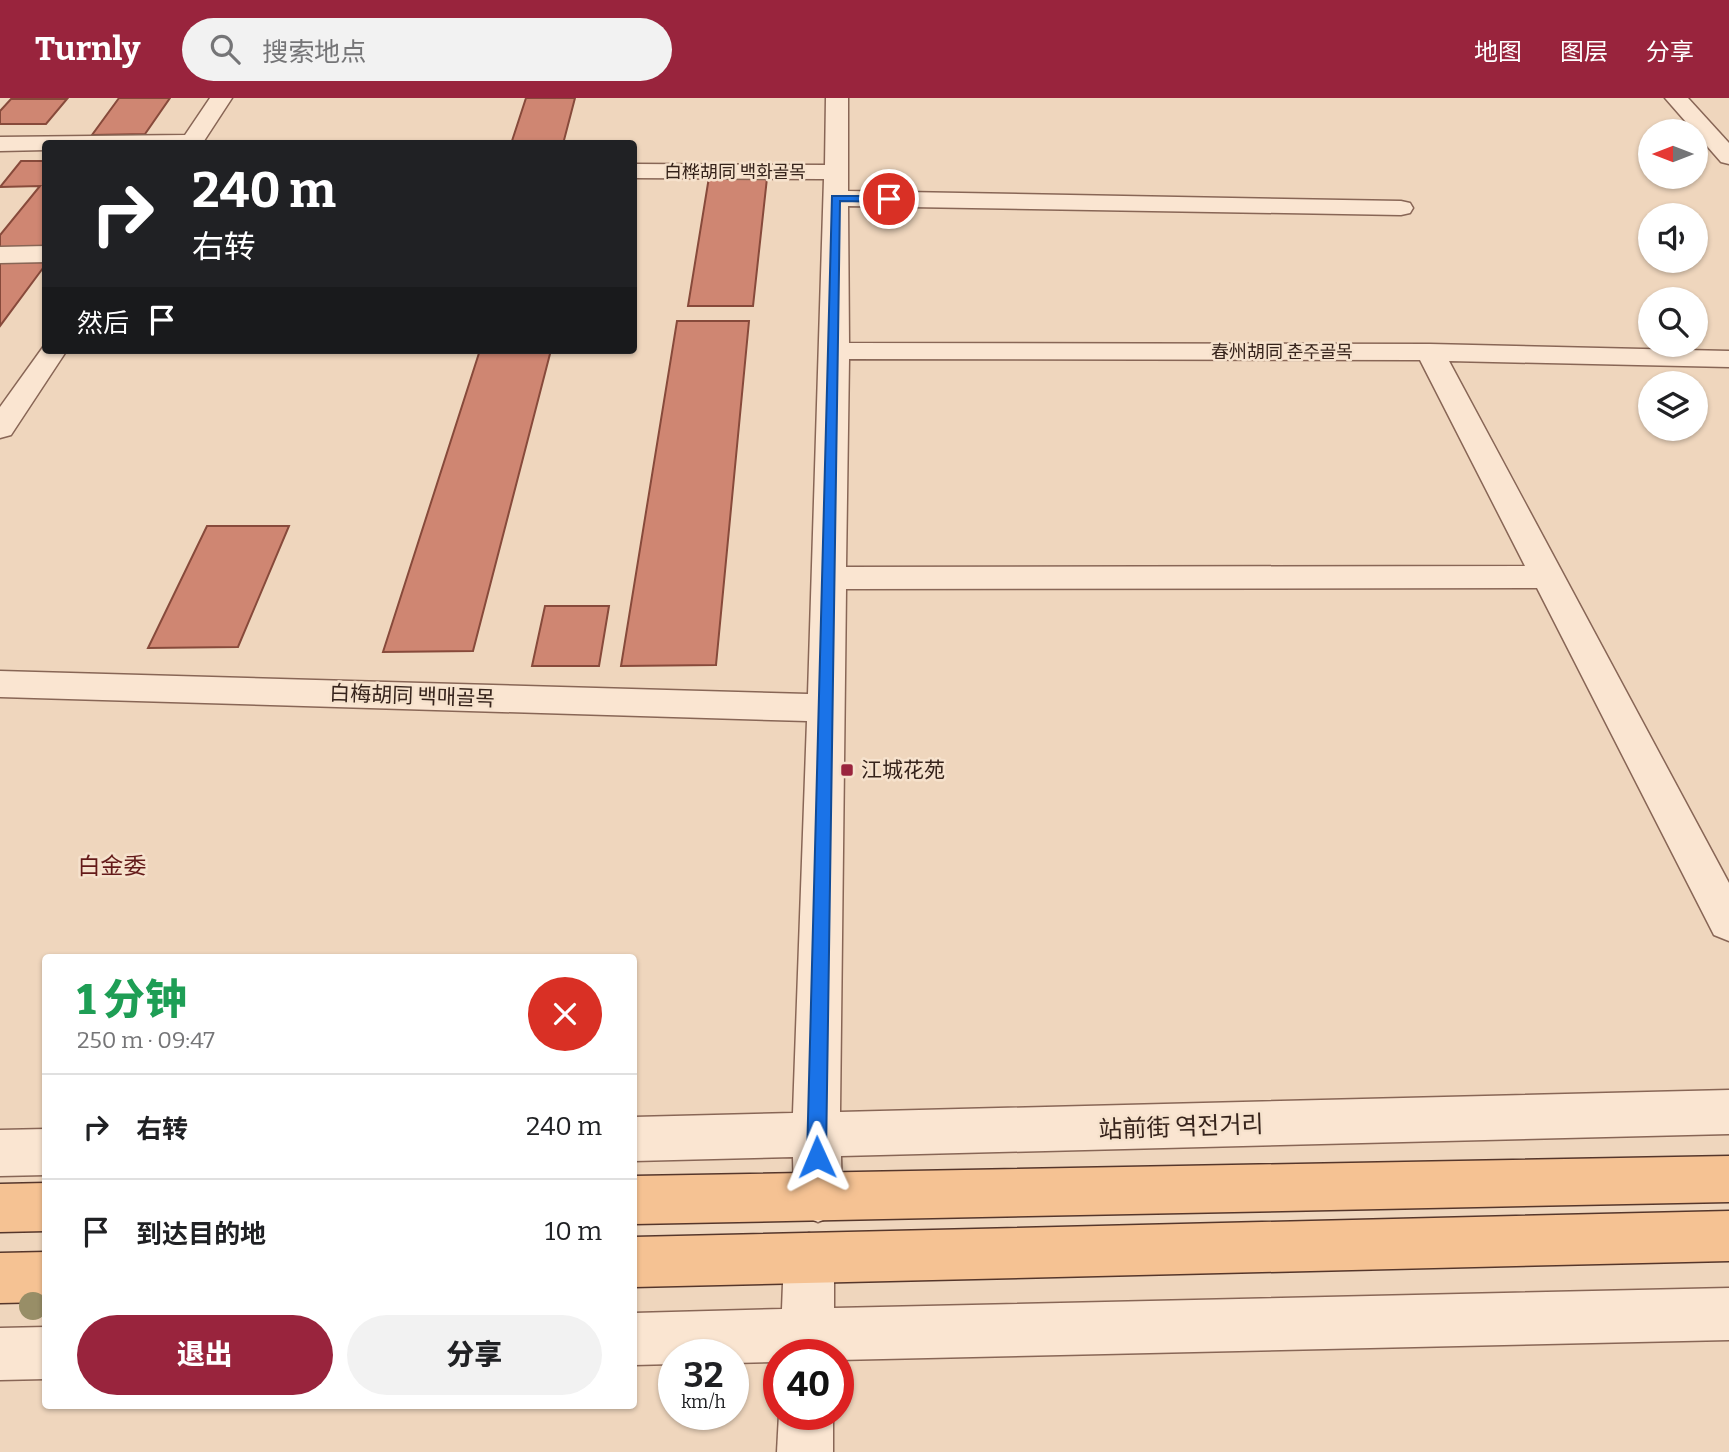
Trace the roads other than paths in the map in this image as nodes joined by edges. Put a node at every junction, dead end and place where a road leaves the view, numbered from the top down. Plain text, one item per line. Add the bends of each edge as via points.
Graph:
1 (221, 98) edge
2 (837, 98) edge
3 (1676, 98) edge
4 (192, 140) edge
5 (0, 144) edge
6 (42, 144) edge
7 (1729, 157) edge
8 (637, 172) edge
9 (836, 185) junction
10 (1401, 208) dead end
11 (42, 254) edge
12 (0, 255) edge
13 (835, 351) junction
14 (1430, 352) junction
15 (50, 354) edge
16 (1729, 359) edge
17 (0, 429) edge
18 (1548, 577) junction
19 (828, 578) junction
20 (0, 684) edge
21 (825, 708) junction
22 (1729, 923) edge
23 (1729, 1112) edge
24 (816, 1136) junction
25 (637, 1139) edge
26 (42, 1152) edge
27 (0, 1153) edge
28 (1729, 1179) edge
29 (818, 1198) junction
30 (637, 1200) edge
31 (42, 1207) edge
32 (0, 1208) edge
33 (1729, 1236) edge
34 (809, 1258) junction
35 (637, 1262) edge
36 (42, 1276) edge
37 (0, 1278) edge
38 (1729, 1314) edge
39 (637, 1339) edge
40 (808, 1339) edge
41 (763, 1343) edge
42 (854, 1343) edge
43 (42, 1353) edge
44 (0, 1354) edge
45 (806, 1430) edge
46 (805, 1452) edge

1 - 4 street
2 - 9 street
3 - 7 street
5 - 6 street
8 - 9 street, 白桦胡同 백화골목
9 - 10 street, 白桦胡同 백화골목
9 - 13 street
11 - 12 street
13 - 14 street, 春州胡同 춘주골목
13 - 19 street
14 - 16 street, 春州胡同 춘주골목
14 - 18 street
15 - 17 street
18 - 19 street
18 - 22 street
19 - 21 street
20 - 21 street, 白梅胡同 백매골목
21 - 24 street
23 - 24 street, 站前街 역전거리
24 - 25 street, 站前街 역전거리
24 - 29 street
26 - 27 street
28 - 29 main road
29 - 30 main road
31 - 32 main road
33 - 34 main road
34 - 35 main road
34 - 40 street
36 - 37 main road
38 - 42 street
39 - 41 street
43 - 44 street
45 - 46 street

